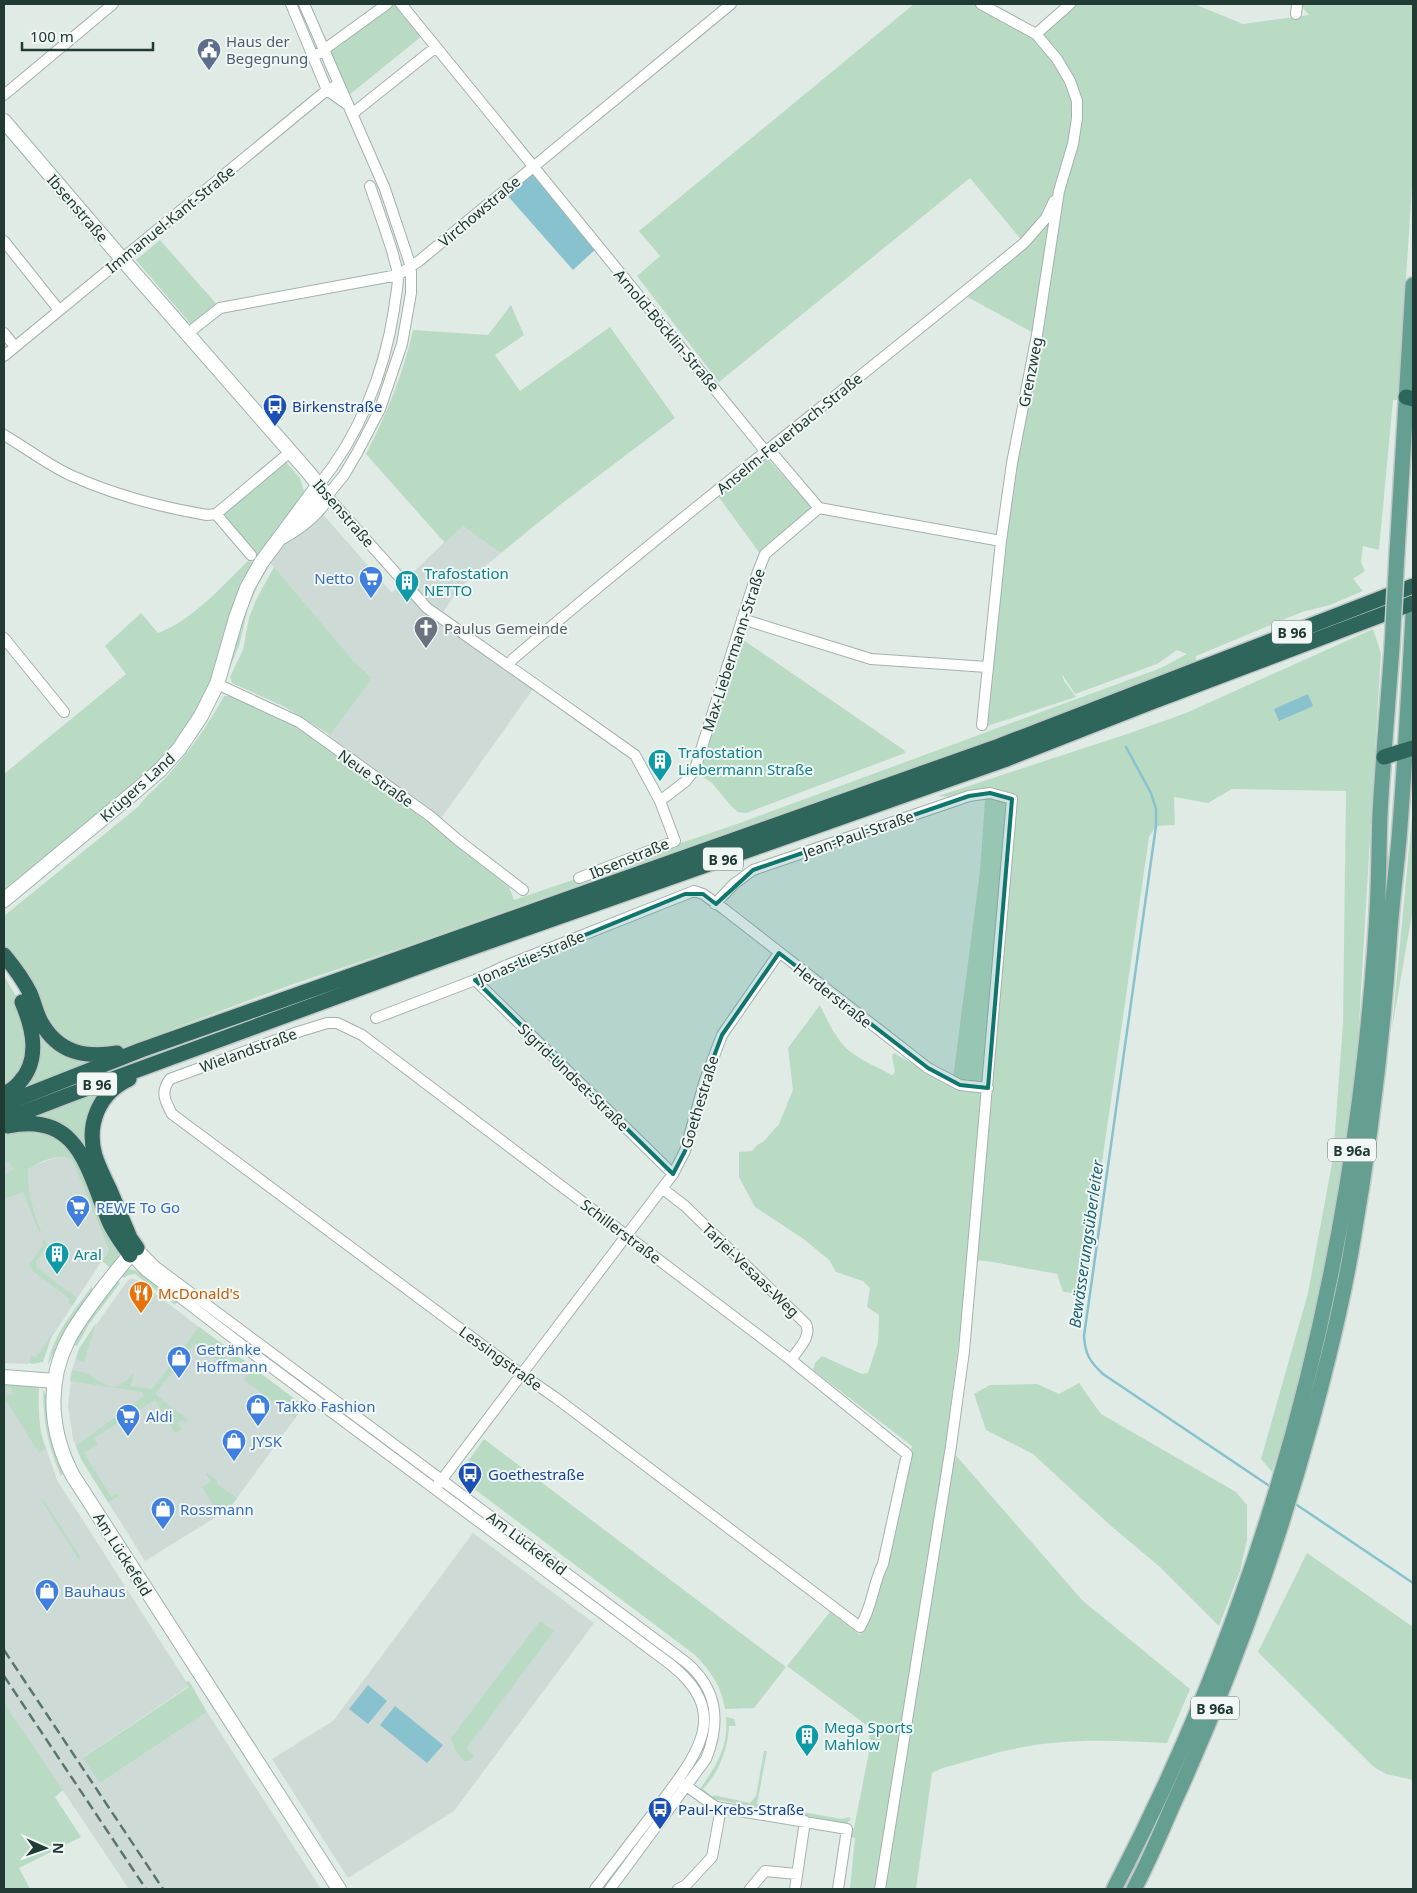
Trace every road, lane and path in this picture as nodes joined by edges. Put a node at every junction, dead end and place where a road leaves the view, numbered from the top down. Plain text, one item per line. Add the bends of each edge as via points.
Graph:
1 (113, 4) edge
2 (291, 4) edge
3 (304, 4) edge
4 (387, 4) edge
5 (401, 4) edge
6 (730, 4) edge
7 (981, 4) edge
8 (1070, 4) edge
9 (1036, 34) junction
10 (436, 47) junction
11 (324, 50) junction
12 (314, 58) junction
13 (338, 85) junction
14 (327, 90) junction
15 (4, 95) edge
16 (351, 109) junction
17 (4, 121) edge
18 (532, 166) junction
19 (370, 186) dead end
20 (1059, 191) junction
21 (4, 240) edge
22 (122, 259) junction
23 (411, 267) junction
24 (398, 275) junction
25 (1413, 285) edge
26 (59, 310) junction
27 (4, 333) edge
28 (187, 334) junction
29 (15, 347) junction
30 (4, 356) edge
31 (1411, 398) edge
32 (4, 435) edge
33 (290, 452) junction
34 (766, 452) junction
35 (323, 491) junction
36 (819, 508) junction
37 (216, 514) junction
38 (1001, 541) junction
39 (251, 555) dead end
40 (1413, 586) edge
41 (1413, 603) edge
42 (1413, 615) edge
43 (742, 619) junction
44 (4, 638) edge
45 (508, 665) junction
46 (987, 667) junction
47 (217, 684) junction
48 (64, 712) dead end
49 (982, 725) dead end
50 (1409, 755) edge
51 (1384, 757) junction
52 (660, 800) junction
53 (580, 878) dead end
54 (523, 890) dead end
55 (685, 894) joint
56 (4, 900) edge
57 (715, 904) junction
58 (779, 953) junction
59 (4, 955) edge
60 (4, 970) edge
61 (475, 980) junction
62 (376, 1018) dead end
63 (327, 1023) joint
64 (192, 1049) junction
65 (141, 1050) junction
66 (170, 1079) joint
67 (988, 1088) junction
68 (4, 1095) edge
69 (4, 1104) edge
70 (4, 1120) edge
71 (4, 1127) edge
72 (673, 1174) junction
73 (663, 1189) junction
74 (626, 1235) junction
75 (133, 1252) junction
76 (791, 1360) junction
77 (521, 1374) junction
78 (4, 1377) edge
79 (55, 1381) junction
80 (1289, 1478) junction
81 (438, 1484) junction
82 (1276, 1520) junction
83 (860, 1628) joint
84 (677, 1780) junction
85 (687, 1786) junction
86 (721, 1808) junction
87 (805, 1821) junction
88 (797, 1874) junction
89 (339, 1889) edge
90 (595, 1889) edge
91 (610, 1889) edge
92 (678, 1889) edge
93 (750, 1889) edge
94 (795, 1889) edge
95 (838, 1889) edge
96 (880, 1889) edge
97 (1114, 1889) edge
98 (1134, 1889) edge

1 - 15 street
2 - 12 street
3 - 11 street
4 - 11 street
5 - 10 street, Arnold-Böcklin-Straße
6 - 18 street, Virchowstraße
7 - 9 street
8 - 9 street
9 - 20 street, Grenzweg via 1057,59 1077,101 1078,118 1073,144
10 - 16 street
10 - 18 street, Arnold-Böcklin-Straße
11 - 12 street
11 - 13 street
12 - 14 street
13 - 14 street, Immanuel-Kant-Straße
13 - 16 street
14 - 16 street
14 - 22 street, Immanuel-Kant-Straße
16 - 23 street via 385,189
17 - 22 street, Ibsenstraße
18 - 23 street, Virchowstraße
18 - 34 street, Arnold-Böcklin-Straße
19 - 24 street
20 - 34 street, Anselm-Feuerbach-Straße via 1046,218 1024,243
20 - 38 street, Grenzweg via 1038,335 1012,463
21 - 26 street
22 - 26 street, Immanuel-Kant-Straße
22 - 28 street, Ibsenstraße
23 - 24 street, Virchowstraße
23 - 35 street via 402,344 380,409 344,475
24 - 28 street, Virchowstraße via 220,308
24 - 35 street via 392,320 378,378
25 - 31 main road
26 - 29 street, Immanuel-Kant-Straße
27 - 29 street
28 - 33 street, Ibsenstraße
29 - 30 street, Immanuel-Kant-Straße
31 - 51 main road, B 96a, bridge
32 - 37 street via 68,474 95,485 144,502
33 - 35 street, Ibsenstraße
33 - 37 street
34 - 36 street, Arnold-Böcklin-Straße via 773,454
34 - 45 street, Anselm-Feuerbach-Straße via 619,569
35 - 45 street, Ibsenstraße via 420,603
35 - 47 street, Krügers Land via 322,505 282,537 261,563 247,588
36 - 38 street
36 - 43 street, Max-Liebermann-Straße via 765,554
37 - 39 street
38 - 46 street, Grenzweg
40 - 65 highway, B 96 via 999,746
41 - 64 highway, B 96 via 1004,760
42 - 50 main road, B 96a
43 - 46 street via 871,659
43 - 52 street, Max-Liebermann-Straße via 694,769 686,781
44 - 48 street
45 - 52 street, Ibsenstraße via 635,755
46 - 49 street, Grenzweg
47 - 54 street, Neue Straße via 299,722 430,816
47 - 56 street, Krügers Land via 190,733 160,770
50 - 51 highway
50 - 80 main road, B 96a via 1382,1036 1353,1242 1321,1388
51 - 80 main road, B 96a via 1376,928 1358,1106 1339,1232
52 - 53 street, Ibsenstraße via 675,841
55 - 57 street, Herderstraße via 703,894
55 - 61 street, Jonas-Lie-Straße
57 - 58 street, Herderstraße
57 - 67 street, Jean-Paul-Straße via 753,870 969,796 990,793 1012,799
58 - 67 street, Herderstraße via 928,1068 960,1085
58 - 72 street, Goethestraße via 719,1041 704,1080 685,1151
59 - 65 highway via 22,978 41,1021 57,1042 68,1050 85,1055 104,1055
60 - 68 highway via 21,999 33,1039 33,1052 25,1075
61 - 62 street, Jonas-Lie-Straße
61 - 72 street, Sigrid-Undset-Straße
63 - 66 street, Wielandstraße
63 - 74 street, Schillerstraße via 337,1023 362,1036
64 - 70 highway, B 96
64 - 75 highway via 122,1082 105,1096 95,1115 92,1132 95,1157
65 - 69 highway, B 96
66 - 77 street, Lessingstraße via 164,1090 164,1100 172,1114
67 - 96 street via 963,1360
71 - 75 highway via 28,1122 44,1124 72,1142 83,1155 109,1221
72 - 73 street, Goethestraße
73 - 74 street, Goethestraße
73 - 76 street, Tarjei-Vesaas-Weg via 685,1206 806,1324 807,1336
74 - 76 street, Schillerstraße
74 - 77 street, Goethestraße
75 - 79 street, Am Lückefeld via 76,1324 61,1356
75 - 81 street, Am Lückefeld
76 - 83 street, Schillerstraße via 907,1454 883,1564
77 - 81 street, Goethestraße
77 - 83 street, Lessingstraße
78 - 79 street
79 - 89 street, Am Lückefeld via 53,1406 57,1438 73,1476
80 - 82 main road, B 96a
81 - 84 street, Am Lückefeld via 686,1677 699,1697 704,1730 698,1749
81 - 85 street, Am Lückefeld via 696,1671 705,1683 714,1707 715,1734 706,1759
82 - 97 main road, B 96a via 1251,1574 1198,1712
82 - 98 main road, B 96a via 1244,1636 1146,1868
84 - 85 street
84 - 90 street, Am Lückefeld
85 - 86 street
85 - 91 street, Am Lückefeld
86 - 87 street
86 - 92 street via 712,1857 686,1885
87 - 88 street
87 - 95 street via 847,1830
88 - 93 street via 765,1871
88 - 94 street

